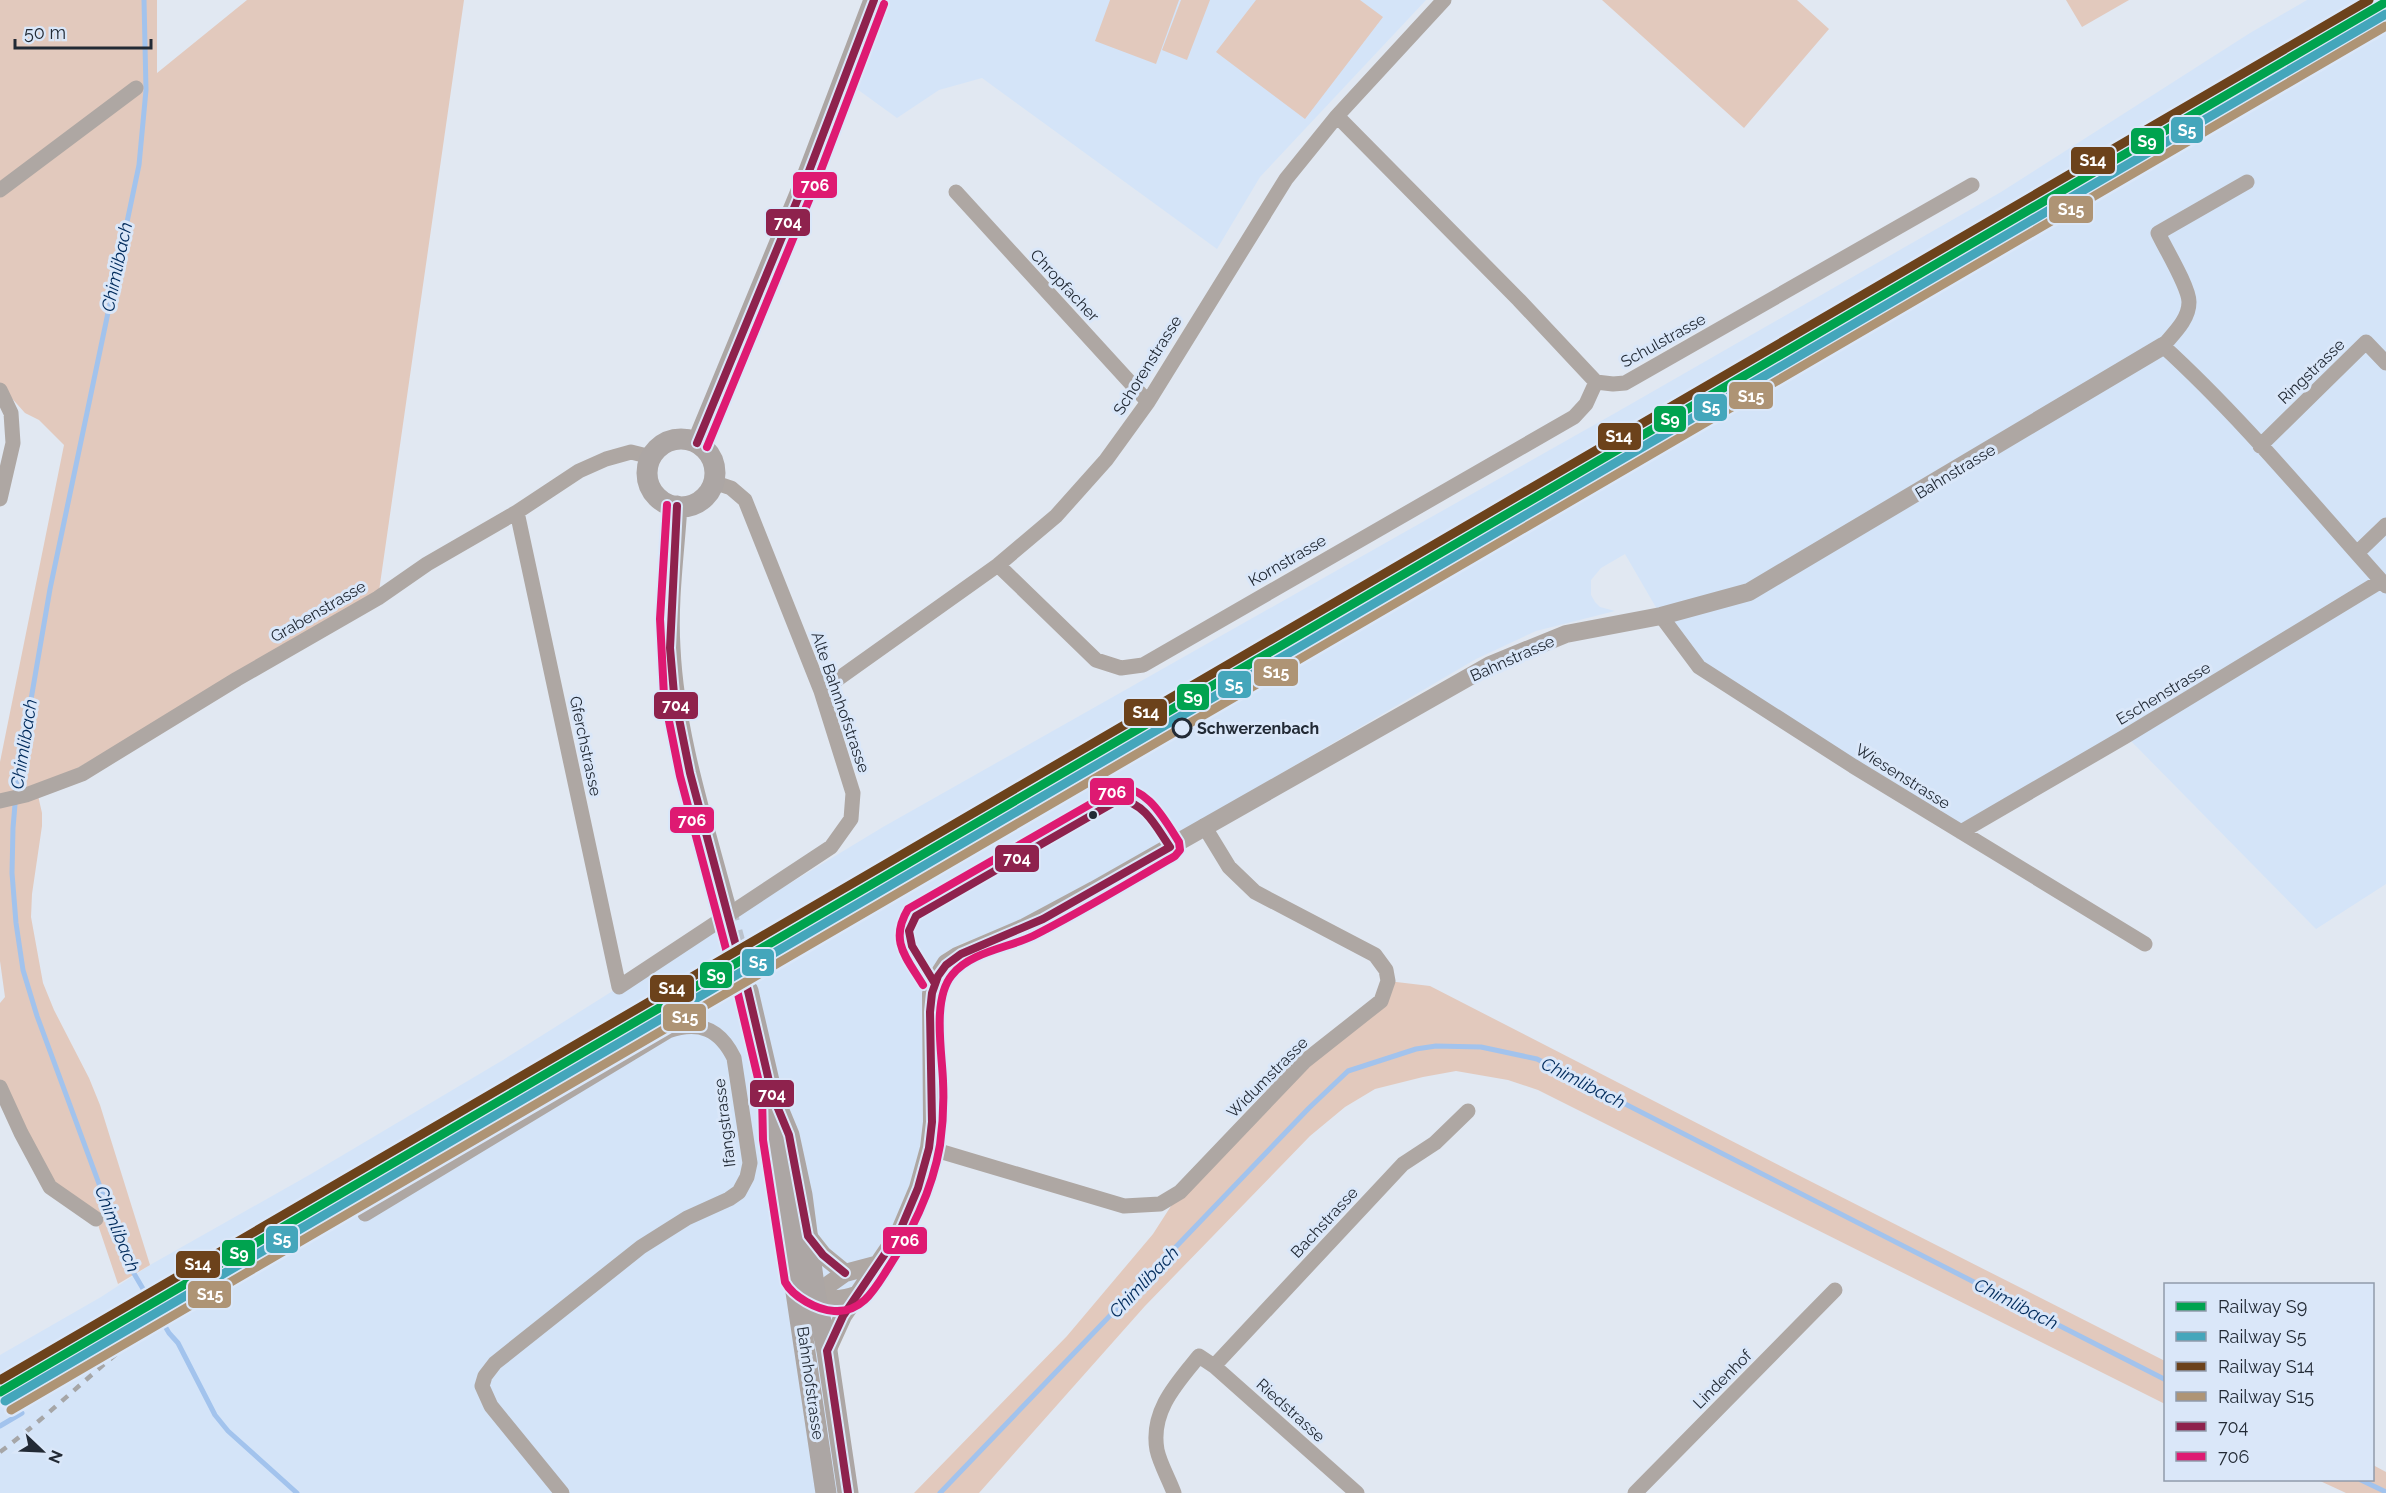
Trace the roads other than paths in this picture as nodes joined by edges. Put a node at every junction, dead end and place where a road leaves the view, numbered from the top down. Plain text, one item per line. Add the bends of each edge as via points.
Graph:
1 (874, 0) edge
2 (1444, 0) edge
3 (136, 88) dead end
4 (1337, 116) junction
5 (2247, 183) dead end
6 (1972, 185) dead end
7 (0, 190) edge
8 (956, 192) dead end
9 (2163, 346) junction
10 (2386, 363) edge
11 (1596, 382) junction
12 (0, 390) edge
13 (1148, 402) junction
14 (697, 443) junction
15 (2260, 446) junction
16 (651, 457) junction
17 (713, 482) junction
18 (0, 500) edge
19 (677, 506) junction
20 (518, 512) junction
21 (2386, 525) edge
22 (2357, 553) junction
23 (998, 566) junction
24 (2384, 583) edge
25 (1661, 616) junction
26 (821, 691) junction
27 (0, 801) edge
28 (1204, 826) junction
29 (1961, 832) junction
30 (724, 902) tunnel mouth
31 (2145, 944) dead end
32 (619, 987) joint
33 (748, 991) tunnel mouth
34 (0, 1087) edge
35 (772, 1094) junction
36 (1468, 1111) dead end
37 (929, 1148) junction
38 (365, 1214) dead end
39 (96, 1219) dead end
40 (808, 1236) junction
41 (879, 1264) junction
42 (845, 1273) junction
43 (795, 1279) junction
44 (1835, 1290) dead end
45 (814, 1293) junction
46 (859, 1294) junction
47 (800, 1311) junction
48 (827, 1351) junction
49 (1214, 1366) junction
50 (562, 1493) edge
51 (826, 1493) edge
52 (848, 1493) edge
53 (1174, 1493) edge
54 (1357, 1493) edge
55 (1635, 1493) edge

1 - 14 main road via 806,179
2 - 4 street, Schorenstrasse
3 - 7 street
4 - 11 street
4 - 13 street, Schorenstrasse via 1286,179
5 - 9 street, Bahnstrasse via 2158,233 2189,302 2181,326
6 - 11 street, Schulstrasse via 1625,383
8 - 13 street, Chropfacher
9 - 15 street, Eschenstrasse
9 - 25 street, Bahnstrasse via 1749,592
10 - 15 street, Ringstrasse via 2366,342
11 - 23 street, Kornstrasse via 1586,404 1574,417 1143,665 1121,668 1096,660
12 - 18 street via 11,412 13,443
13 - 23 street, Schorenstrasse via 1106,460 1056,516
14 - 16 main road via 676,439 657,448
14 - 17 main road via 713,464
15 - 22 street, Eschenstrasse
16 - 19 main road via 649,484 660,499
16 - 20 street, Grabenstrasse via 631,452 606,459 579,471
17 - 19 main road via 703,498
17 - 26 street, Alte Bahnhofstrasse via 731,488 745,500
19 - 30 main road via 669,619 674,694
20 - 27 street, Grabenstrasse via 82,774
20 - 32 street, Gferchstrasse
21 - 22 street
22 - 24 street, Eschenstrasse
23 - 26 street, Schorenstrasse
24 - 29 street, Eschenstrasse
25 - 28 street, Bahnstrasse via 1566,634 1490,665
25 - 29 street, Wiesenstrasse via 1699,667
26 - 32 street, Alte Bahnhofstrasse via 853,793 851,819 831,847
28 - 37 street, Bahnstrasse via 1025,927 946,963 931,994
28 - 37 street, Widumstrasse via 1229,867 1255,892 1375,956 1386,970 1388,981 1381,1001 1305,1061 1180,1192 1160,1204 1124,1206
29 - 31 street, Wiesenstrasse
33 - 35 main road, Bahnhofstrasse
34 - 39 street via 50,1187
35 - 40 main road, Bahnhofstrasse via 789,1135
35 - 43 main road, Bahnhofstrasse via 773,1138
36 - 49 street, Bachstrasse via 1435,1143 1403,1164
37 - 41 street, Bahnstrasse via 914,1203
38 - 50 street, Ifangstrasse via 668,1031 680,1026 707,1029 728,1046 734,1058 750,1163 739,1192 640,1246 495,1363 485,1376 482,1386 491,1406
40 - 42 street via 823,1256
40 - 45 main road, Bahnhofstrasse
41 - 42 street
41 - 46 street, Bahnstrasse
42 - 45 street
43 - 45 street
43 - 47 main road, Bahnhofstrasse
44 - 55 street, Lindenhof
45 - 46 street via 829,1300
45 - 47 street
45 - 48 main road, Bahnhofstrasse
46 - 48 street, Bahnstrasse via 837,1325
47 - 51 main road, Bahnhofstrasse
48 - 52 main road, Bahnhofstrasse
49 - 53 street, Riedstrasse via 1200,1356 1167,1395 1156,1427 1157,1450
49 - 54 street, Riedstrasse

